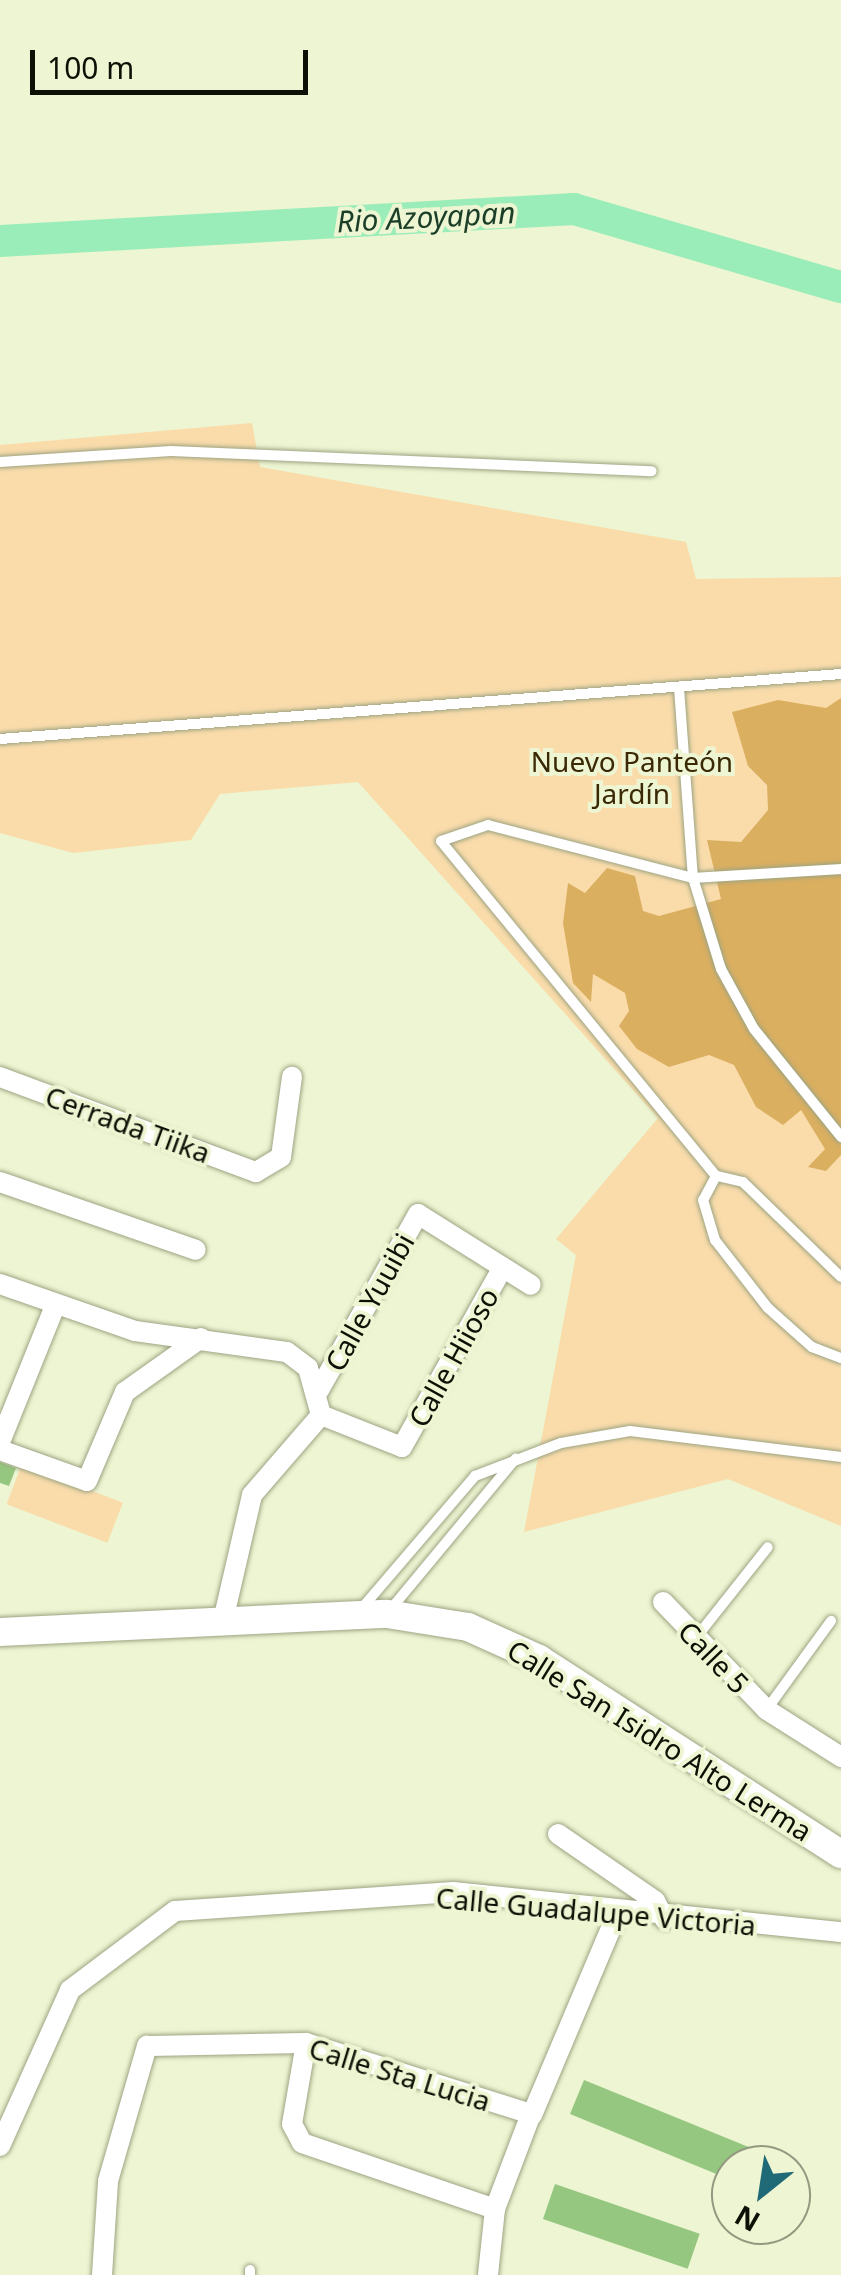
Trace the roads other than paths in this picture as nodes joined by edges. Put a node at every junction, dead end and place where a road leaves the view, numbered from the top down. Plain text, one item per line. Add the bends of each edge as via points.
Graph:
1 (0, 462) edge
2 (652, 471) dead end
3 (841, 674) edge
4 (679, 688) junction
5 (0, 739) edge
6 (841, 869) edge
7 (693, 878) junction
8 (0, 1077) edge
9 (292, 1077) dead end
10 (841, 1137) edge
11 (716, 1176) junction
12 (0, 1182) edge
13 (196, 1250) dead end
14 (503, 1268) junction
15 (841, 1277) edge
16 (0, 1284) edge
17 (531, 1286) dead end
18 (55, 1306) junction
19 (202, 1338) junction
20 (841, 1358) edge
21 (319, 1390) junction
22 (320, 1415) junction
23 (0, 1442) edge
24 (0, 1450) edge
25 (516, 1457) junction
26 (841, 1458) edge
27 (768, 1548) dead end
28 (663, 1602) dead end
29 (387, 1614) junction
30 (356, 1615) junction
31 (831, 1620) dead end
32 (222, 1625) junction
33 (0, 1632) edge
34 (694, 1640) junction
35 (766, 1710) junction
36 (841, 1757) edge
37 (558, 1834) dead end
38 (834, 1845) edge
39 (616, 1916) junction
40 (665, 1920) junction
41 (841, 1932) edge
42 (306, 2043) junction
43 (532, 2115) junction
44 (0, 2146) edge
45 (495, 2209) junction
46 (102, 2275) edge
47 (488, 2275) edge

1 - 2 lane via 171,451
3 - 4 lane
4 - 5 lane
4 - 7 lane
6 - 7 lane
7 - 10 lane via 721,969 754,1028
7 - 11 lane via 488,825 441,841
8 - 9 street, Cerrada Tiika via 256,1172 282,1157
11 - 15 lane via 743,1182
11 - 20 lane via 703,1200 715,1240 768,1308 812,1347
12 - 13 street
14 - 17 street
14 - 21 street, Calle Yuuibi via 418,1214
14 - 22 street, Calle Hiioso via 402,1447
16 - 18 street
18 - 19 street via 136,1331
18 - 23 street
19 - 21 street via 286,1352
19 - 24 street via 125,1392 87,1481
21 - 22 street
22 - 32 street via 252,1495
25 - 26 lane via 630,1431
25 - 29 lane
25 - 30 lane via 475,1476
27 - 34 lane
28 - 34 street, Calle 5
29 - 30 street, Calle San Isidro Alto Lerma
29 - 38 street, Calle San Isidro Alto Lerma via 468,1627 539,1658
30 - 32 street, Calle San Isidro Alto Lerma
31 - 35 lane
32 - 33 street, Calle San Isidro Alto Lerma
34 - 35 street, Calle 5
35 - 36 street, Calle 5
37 - 40 street via 655,1901
39 - 40 street, Calle Guadalupe Victoria
39 - 43 street
39 - 44 street, Calle Guadalupe Victoria via 453,1892 176,1910 70,1990
40 - 41 street, Calle Guadalupe Victoria
42 - 43 street, Calle Sta Lucia
42 - 45 street via 292,2124 302,2143
42 - 46 street, Calle Sta Lucia via 146,2046 108,2181
43 - 45 street
45 - 47 street

